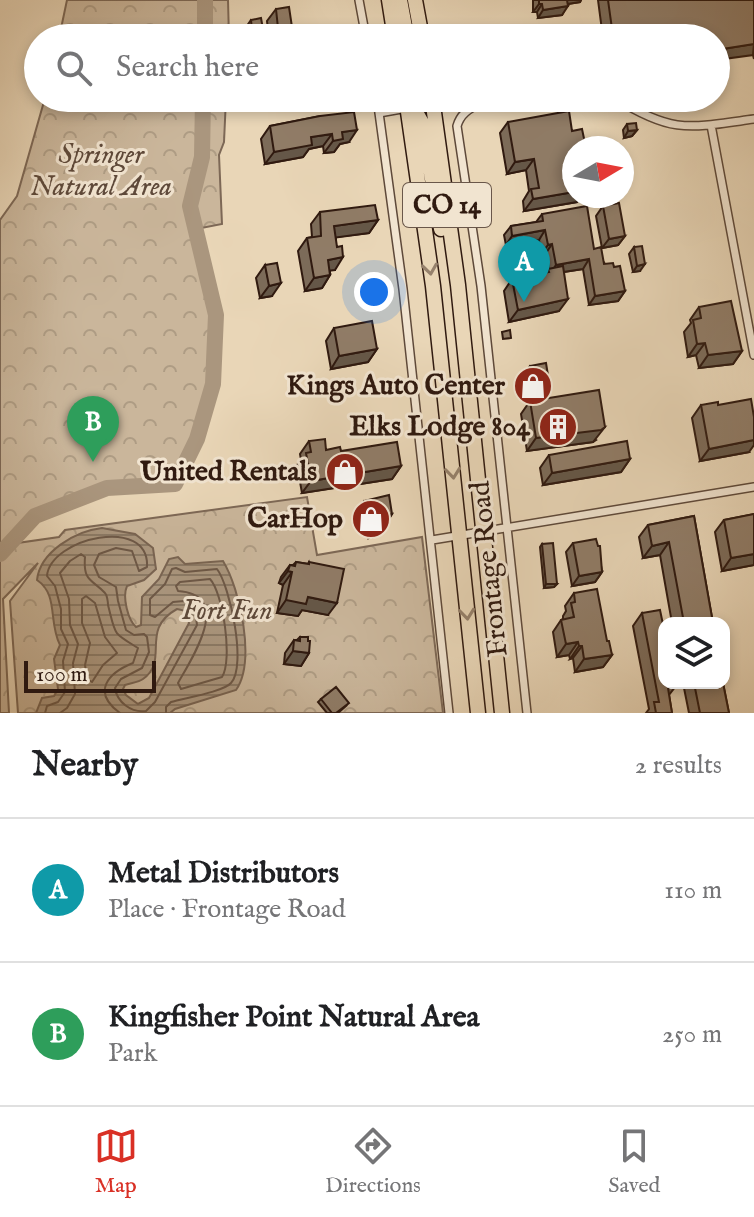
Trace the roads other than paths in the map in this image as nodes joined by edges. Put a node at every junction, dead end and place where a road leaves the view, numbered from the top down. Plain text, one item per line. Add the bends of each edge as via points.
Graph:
1 (359, 0) edge
2 (389, 0) edge
3 (400, 0) edge
4 (415, 0) edge
5 (363, 24) edge
6 (393, 24) edge
7 (404, 24) edge
8 (419, 24) edge
9 (408, 112) edge
10 (415, 112) edge
11 (434, 112) edge
12 (463, 112) edge
13 (636, 112) edge
14 (379, 113) edge
15 (754, 119) edge
16 (711, 125) junction
17 (460, 312) junction
18 (754, 355) edge
19 (754, 487) edge
20 (508, 529) junction
21 (483, 533) junction
22 (459, 536) junction
23 (432, 540) junction
24 (449, 713) edge
25 (478, 713) edge
26 (502, 713) edge
27 (527, 713) edge

1 - 5 street
2 - 6 highway
3 - 7 highway
4 - 8 highway
9 -> 22 highway, CO 14
10 - 17 highway via 422,123
11 - 17 highway, CO 14
12 - 20 street, Frontage Road via 457,126
13 - 16 street via 664,124
14 - 23 street, Frontage Road
15 - 16 street
16 - 18 street
17 - 21 highway, CO 14
19 - 20 street
20 - 21 street
20 - 27 street, Frontage Road
21 - 22 street
21 - 26 highway, CO 14
22 - 23 street
22 -> 25 highway, CO 14
23 - 24 street, Frontage Road

